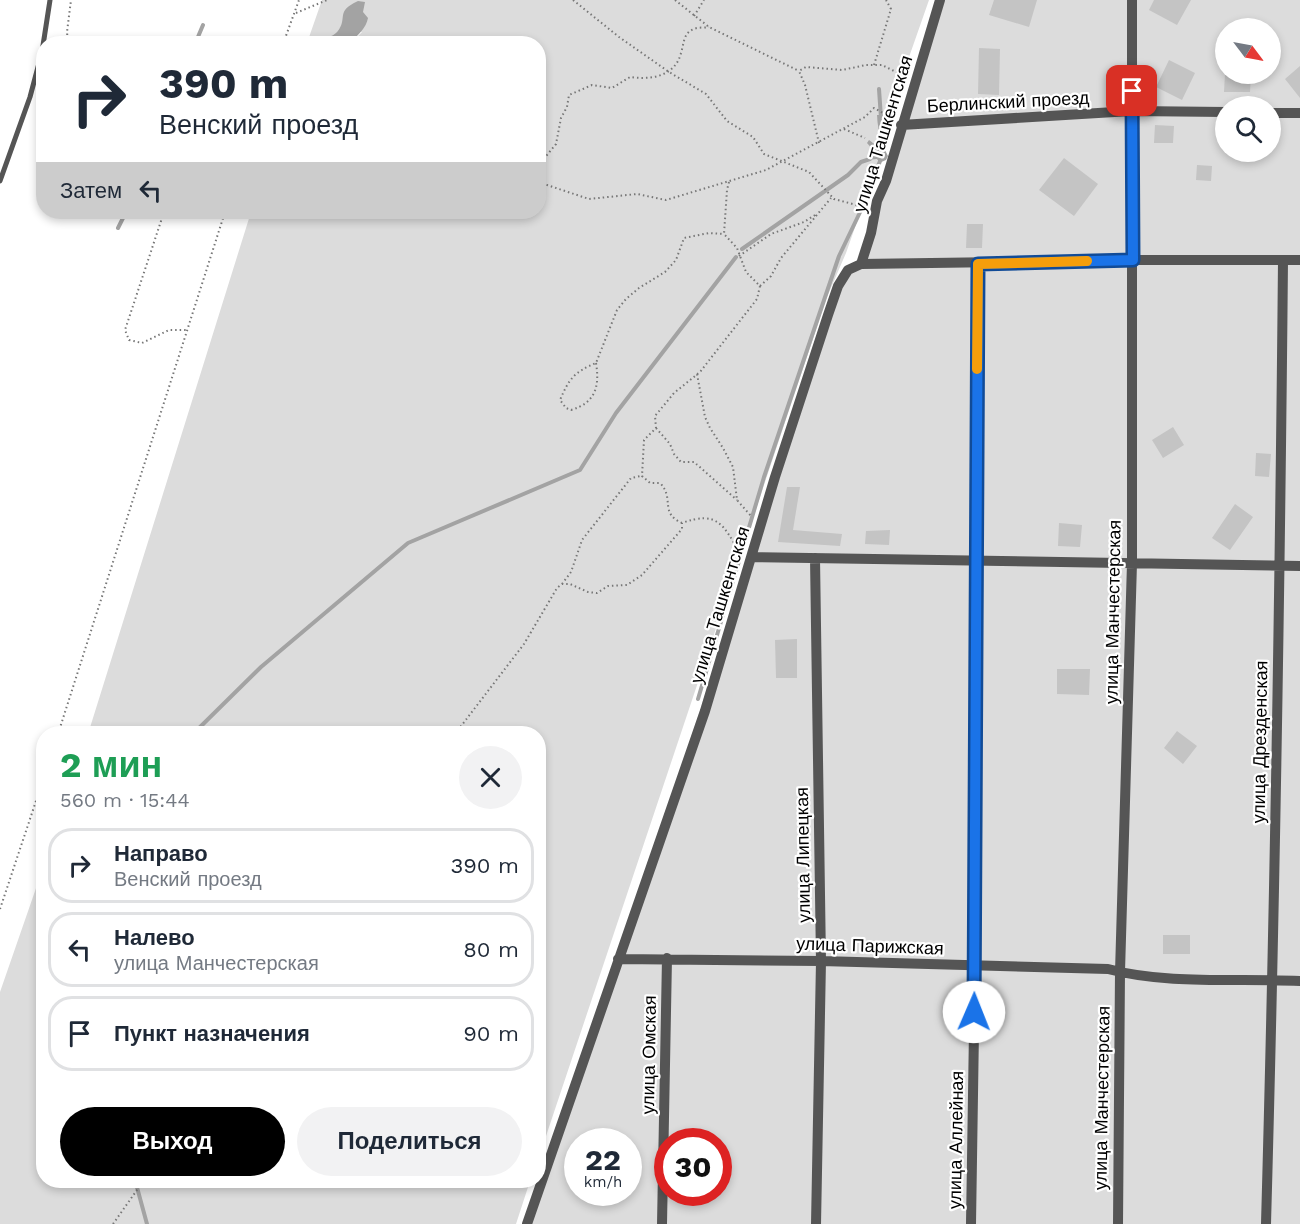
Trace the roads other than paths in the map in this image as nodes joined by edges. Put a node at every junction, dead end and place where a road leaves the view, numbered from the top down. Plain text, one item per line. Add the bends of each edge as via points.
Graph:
1 (50, 0) edge
2 (940, 0) edge
3 (1132, 0) edge
4 (44, 36) edge
5 (36, 74) edge
6 (1131, 111) junction
7 (1215, 112) edge
8 (1281, 113) edge
9 (1300, 113) edge
10 (902, 123) junction
11 (0, 181) edge
12 (1133, 260) junction
13 (1283, 260) junction
14 (1300, 260) edge
15 (861, 264) junction
16 (978, 264) junction
17 (753, 557) junction
18 (815, 558) junction
19 (976, 561) junction
20 (1132, 563) junction
21 (1280, 566) junction
22 (1300, 566) edge
23 (667, 958) junction
24 (618, 959) junction
25 (821, 961) junction
26 (975, 965) junction
27 (1120, 972) junction
28 (1273, 980) junction
29 (1300, 981) edge
30 (546, 1169) edge
31 (539, 1188) edge
32 (527, 1224) edge
33 (662, 1224) edge
34 (816, 1224) edge
35 (971, 1224) edge
36 (1118, 1224) edge
37 (1266, 1224) edge

1 - 4 lane
2 - 10 street, улица Ташкентская
3 - 6 street, улица Манчестерская
5 - 11 lane
6 - 7 street, Берлинский проезд
6 - 10 street, Берлинский проезд
6 - 12 street, улица Манчестерская
8 - 9 street
10 - 15 street, улица Ташкентская
12 - 13 street
12 - 16 street
12 - 20 street, улица Манчестерская
13 - 14 street
13 - 21 street, улица Дрезденская
15 - 16 street
15 - 17 street, улица Ташкентская via 848,270 838,286
16 - 19 street, улица Аллейная
17 - 18 street
17 - 24 street, улица Ташкентская via 705,711
18 - 19 street
18 - 25 street, улица Липецкая
19 - 20 street
19 - 26 street, улица Аллейная
20 - 21 street
20 - 27 street, улица Манчестерская
21 - 22 street
21 - 28 street, улица Дрезденская
23 - 24 street, улица Парижская
23 - 25 street, улица Парижская
23 - 33 street, улица Омская
24 - 30 street, улица Ташкентская
25 - 26 street, улица Парижская
25 - 34 street, улица Липецкая
26 - 27 street, улица Парижская
26 - 35 street, улица Аллейная
27 - 28 street, улица Парижская via 1155,977
27 - 36 street, улица Манчестерская
28 - 29 street, улица Парижская
28 - 37 street, улица Дрезденская
31 - 32 street, улица Ташкентская

